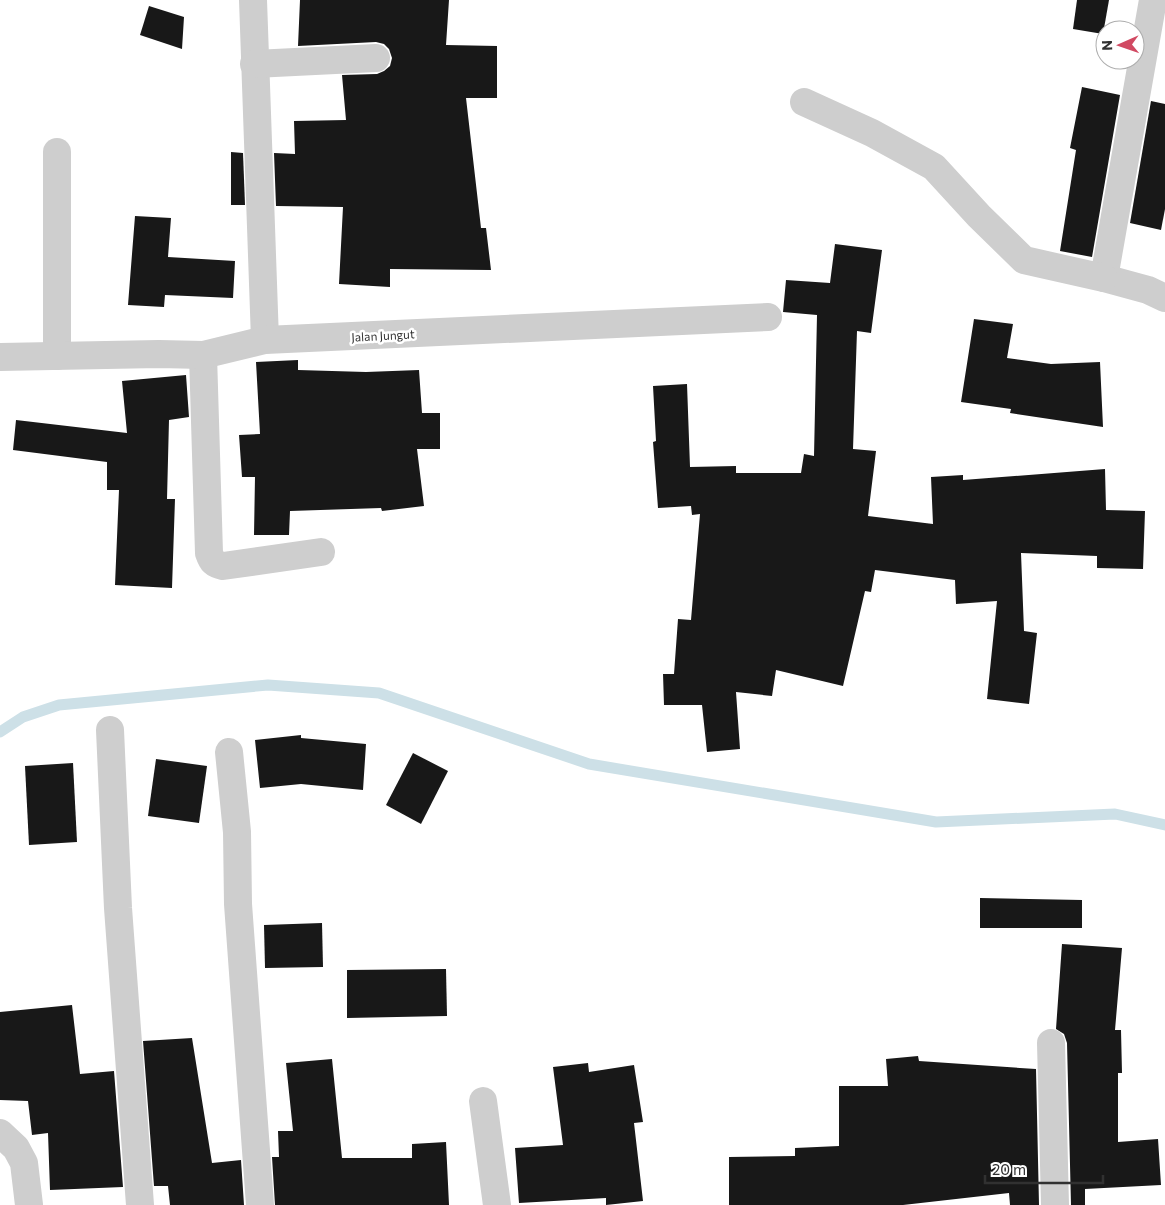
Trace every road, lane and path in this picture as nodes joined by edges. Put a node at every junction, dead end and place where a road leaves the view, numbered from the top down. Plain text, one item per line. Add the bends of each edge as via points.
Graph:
1 (252, 0) edge
2 (1152, 0) edge
3 (376, 58) dead end
4 (254, 64) junction
5 (804, 102) dead end
6 (57, 152) dead end
7 (1104, 278) junction
8 (1165, 298) edge
9 (768, 317) dead end
10 (265, 340) junction
11 (203, 355) junction
12 (57, 356) junction
13 (0, 357) edge
14 (320, 552) dead end
15 (110, 730) dead end
16 (229, 752) dead end
17 (1051, 1043) dead end
18 (483, 1101) dead end
19 (0, 1134) edge
20 (29, 1205) edge
21 (140, 1205) edge
22 (260, 1205) edge
23 (497, 1205) edge
24 (1055, 1205) edge

1 - 4 street
2 - 7 street
3 - 4 street
4 - 10 street
5 - 7 street via 872,133 934,167 1024,260
6 - 12 street
7 - 8 street
9 - 10 street, Jalan Jungut
10 - 11 street, Jalan Jungut
11 - 12 street, Jalan Jungut
11 - 14 street via 209,553 212,562 223,566
12 - 13 street, Jalan Jungut
15 - 21 street via 114,839
16 - 22 street via 237,832 238,904
17 - 24 street
18 - 23 street
19 - 20 street via 16,1148 24,1163

